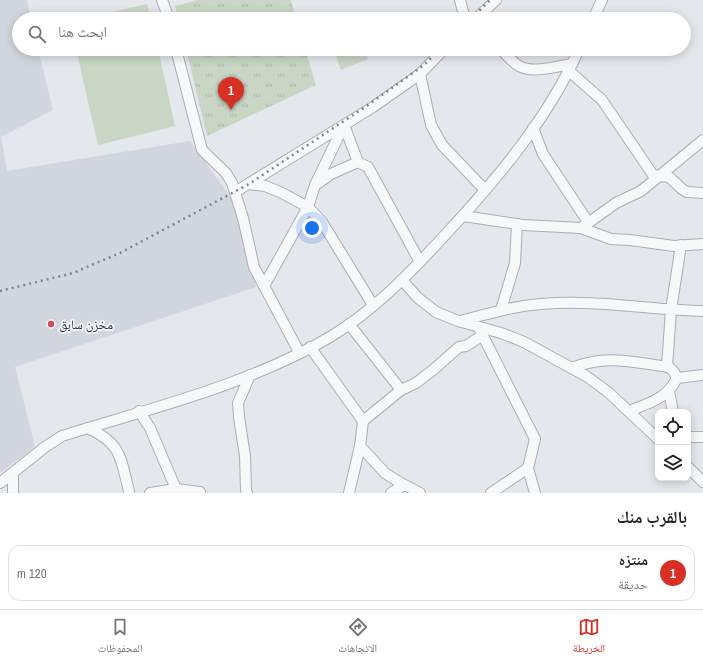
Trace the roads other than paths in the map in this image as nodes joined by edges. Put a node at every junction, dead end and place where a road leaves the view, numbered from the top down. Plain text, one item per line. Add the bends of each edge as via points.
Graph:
1 (162, 0) edge
2 (460, 0) edge
3 (496, 0) edge
4 (602, 0) edge
5 (166, 12) edge
6 (463, 12) edge
7 (483, 12) edge
8 (596, 12) edge
9 (178, 56) edge
10 (437, 56) edge
11 (507, 56) edge
12 (576, 56) edge
13 (570, 67) junction
14 (420, 74) junction
15 (344, 125) junction
16 (534, 128) junction
17 (703, 140) edge
18 (358, 162) junction
19 (659, 177) junction
20 (249, 184) junction
21 (315, 185) junction
22 (485, 190) junction
23 (235, 192) junction
24 (703, 193) edge
25 (308, 207) junction
26 (462, 216) junction
27 (517, 224) junction
28 (585, 225) junction
29 (703, 244) edge
30 (681, 245) junction
31 (420, 262) junction
32 (402, 280) junction
33 (264, 286) junction
34 (374, 305) junction
35 (501, 310) junction
36 (671, 310) junction
37 (703, 310) edge
38 (458, 321) junction
39 (349, 324) junction
40 (480, 331) junction
41 (310, 347) junction
42 (299, 352) junction
43 (667, 367) junction
44 (570, 368) junction
45 (703, 374) edge
46 (250, 375) junction
47 (677, 378) junction
48 (401, 390) junction
49 (669, 391) junction
50 (672, 409) edge
51 (139, 411) junction
52 (629, 411) junction
53 (363, 421) junction
54 (88, 428) junction
55 (655, 436) edge
56 (691, 437) edge
57 (703, 437) edge
58 (360, 446) junction
59 (528, 468) junction
60 (691, 470) edge
61 (13, 473) junction
62 (703, 482) edge
63 (0, 483) edge
64 (404, 485) junction
65 (176, 489) junction
66 (131, 492) edge
67 (200, 492) dead end
68 (13, 493) edge
69 (150, 493) edge
70 (247, 493) edge
71 (349, 493) edge
72 (391, 493) edge
73 (420, 493) edge
74 (491, 493) edge
75 (535, 493) edge

1 - 5 street
2 - 6 street
3 - 7 street
4 - 8 street
9 - 23 street via 202,150 226,173
10 - 14 street
11 - 13 street via 518,66 526,68
12 - 13 street
13 - 16 street
13 - 19 street via 602,100 653,175
14 - 15 street
14 - 22 street via 431,125 442,145
15 - 18 street
15 - 20 street
15 - 21 street
16 - 22 street
16 - 28 street via 543,154
17 - 19 street
18 - 21 street via 331,174
18 - 31 street via 368,167
19 - 24 street via 669,177 687,192
19 - 28 street
20 - 23 street
20 - 25 street via 265,186
21 - 25 street
22 - 26 street
23 - 33 street via 254,267
25 - 33 street
25 - 34 street via 322,222
26 - 27 street
26 - 31 street
27 - 28 street
27 - 35 street via 515,263
28 - 30 street via 611,239
29 - 30 street
30 - 36 street
31 - 32 street
32 - 34 street
32 - 38 street via 418,298 436,312
33 - 42 street
34 - 39 street
35 - 36 street via 541,304 588,303
35 - 38 street
36 - 37 street
36 - 43 street
38 - 40 street
39 - 41 street
39 - 48 street
40 - 44 street via 501,333 524,342
40 - 48 street via 466,346 459,347 416,383
40 - 59 street via 535,439
41 - 42 street
41 - 53 street
42 - 46 street
43 - 44 street via 613,359 590,361
43 - 47 street
44 - 52 street via 608,392
45 - 47 street
46 - 51 street
46 - 70 street via 238,403
47 - 49 street
48 - 53 street
49 - 50 street
49 - 52 street via 658,400
51 - 54 street
51 - 65 street via 150,428
52 - 55 street
53 - 58 street
54 - 61 street via 62,436 45,446
54 - 66 street via 107,438 116,449
56 - 57 street
58 - 64 street via 385,473
58 - 71 street
59 - 74 street
59 - 75 street
60 - 62 street
61 - 63 street
61 - 68 street
64 - 72 street
64 - 73 street
65 - 67 street
65 - 69 street

